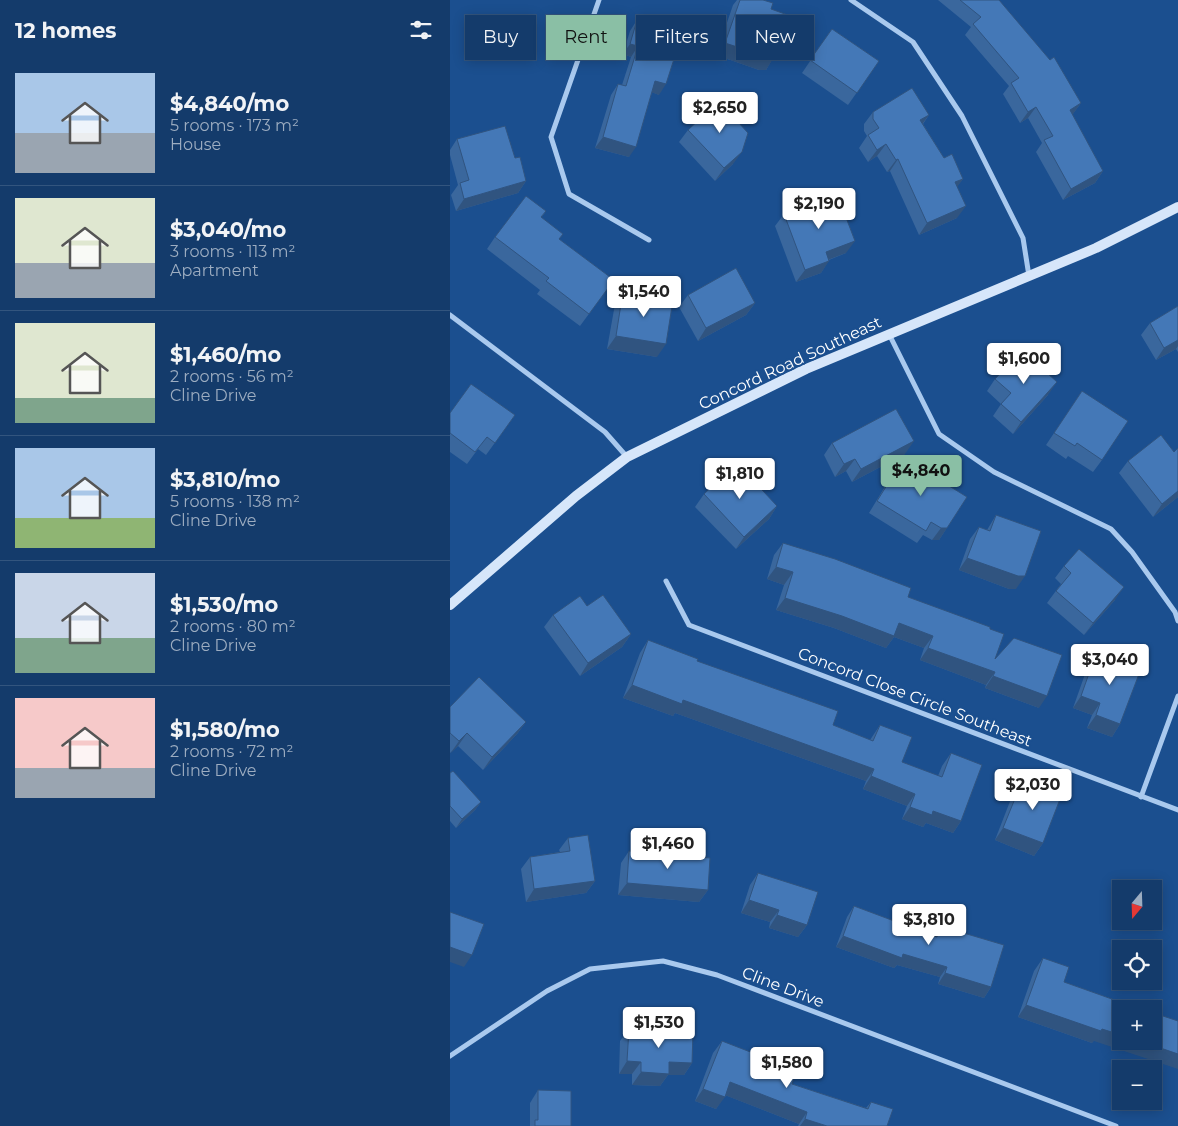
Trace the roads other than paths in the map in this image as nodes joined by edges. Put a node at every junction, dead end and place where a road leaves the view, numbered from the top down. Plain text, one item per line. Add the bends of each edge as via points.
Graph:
1 (599, 0) edge
2 (851, 0) edge
3 (1178, 207) edge
4 (649, 240) dead end
5 (1029, 277) junction
6 (450, 314) edge
7 (889, 334) junction
8 (627, 457) junction
9 (666, 581) dead end
10 (450, 605) edge
11 (1178, 621) edge
12 (1178, 696) edge
13 (1142, 796) junction
14 (1178, 810) edge
15 (450, 1056) edge
16 (1116, 1126) edge

1 - 4 street via 551,137 569,194
2 - 5 street via 913,42 962,116 1023,238
3 - 5 street, Concord Road Southeast
5 - 7 street, Concord Road Southeast
6 - 8 street via 604,432
7 - 8 street, Concord Road Southeast via 789,378
7 - 11 street via 940,434 994,472 1111,529 1138,559
8 - 10 street, Concord Road Southeast via 576,496
9 - 13 street, Concord Close Circle Southeast via 689,625
12 - 13 street
13 - 14 street, Concord Close Circle Southeast
15 - 16 street, Cline Drive via 547,991 590,969 663,961 717,975

